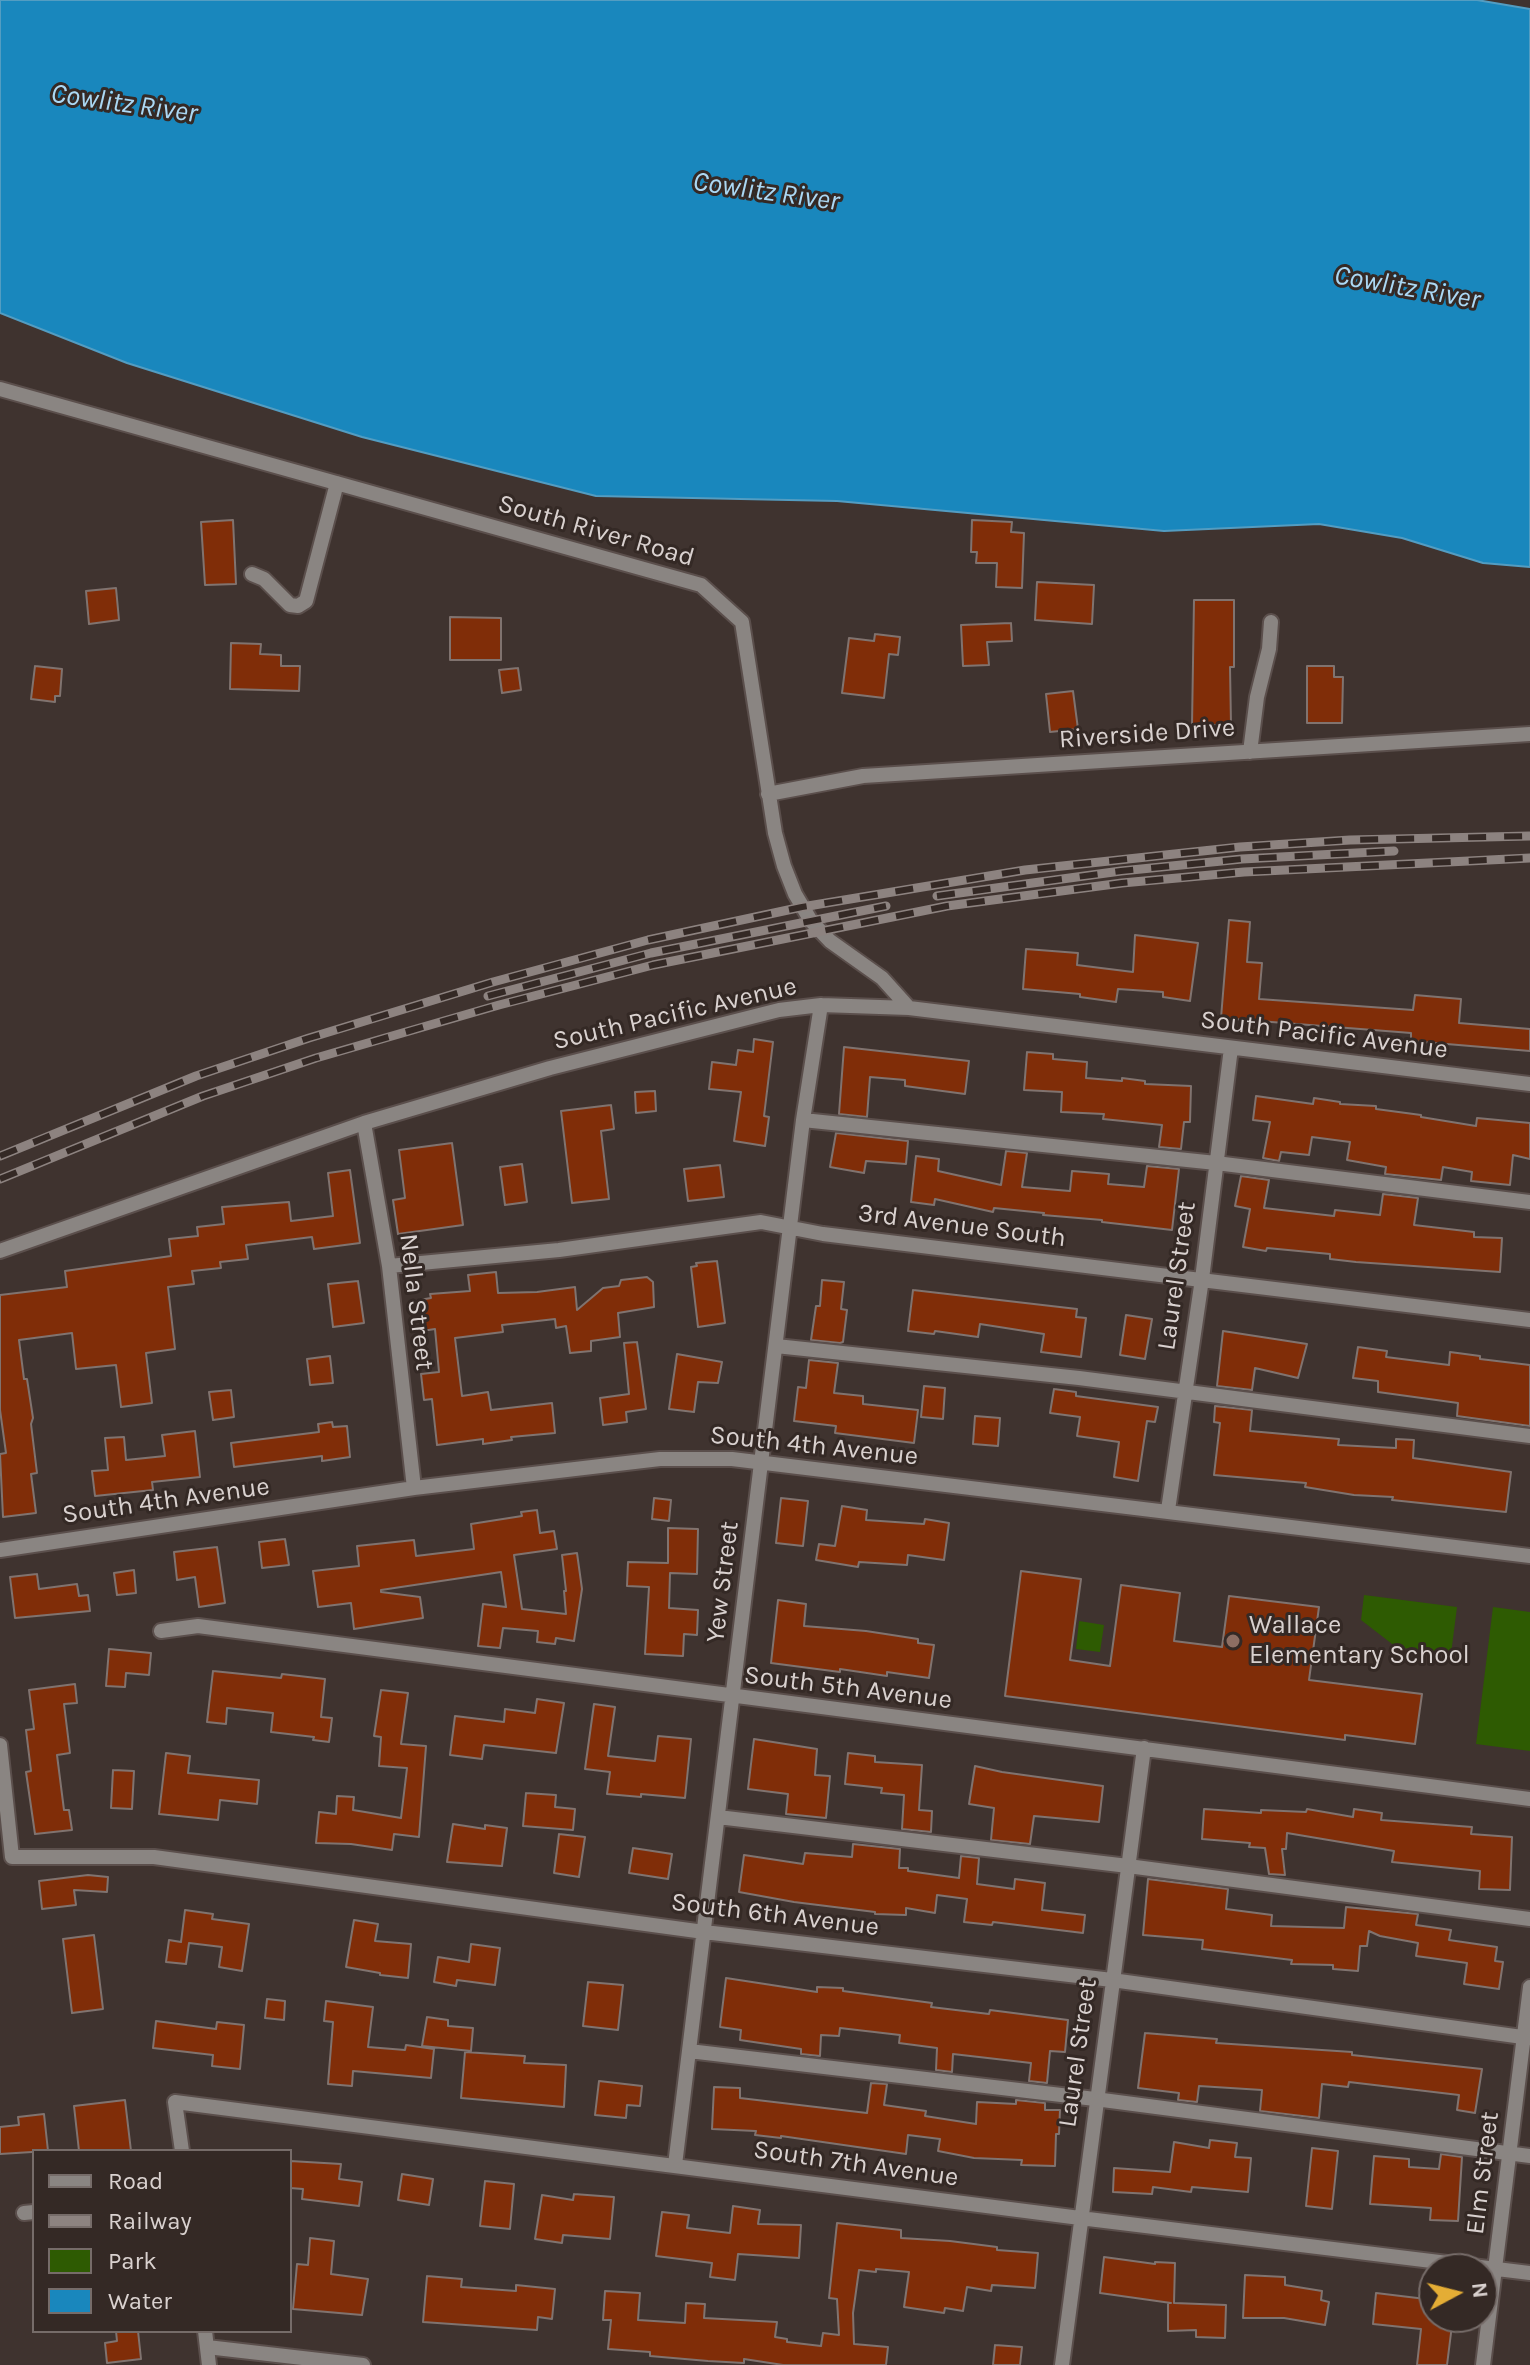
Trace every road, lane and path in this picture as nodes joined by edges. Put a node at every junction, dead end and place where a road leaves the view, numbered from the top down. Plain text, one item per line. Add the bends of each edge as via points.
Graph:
1 (0, 389) edge
2 (337, 483) junction
3 (252, 574) dead end
4 (1271, 622) dead end
5 (1530, 734) edge
6 (1250, 752) junction
7 (768, 794) junction
8 (821, 1005) junction
9 (909, 1008) junction
10 (1231, 1048) junction
11 (1530, 1084) edge
12 (803, 1120) junction
13 (364, 1123) junction
14 (1216, 1163) junction
15 (1530, 1202) edge
16 (791, 1227) junction
17 (0, 1251) edge
18 (389, 1266) junction
19 (1202, 1279) junction
20 (1530, 1320) edge
21 (776, 1346) junction
22 (1185, 1392) junction
23 (1530, 1436) edge
24 (762, 1463) junction
25 (414, 1488) junction
26 (1168, 1510) junction
27 (0, 1550) edge
28 (1530, 1556) edge
29 (161, 1631) dead end
30 (734, 1698) junction
31 (0, 1745) edge
32 (1144, 1748) junction
33 (1530, 1799) edge
34 (718, 1817) junction
35 (1128, 1866) junction
36 (1530, 1919) edge
37 (704, 1932) junction
38 (1112, 1980) junction
39 (1530, 1987) edge
40 (1527, 2037) edge
41 (689, 2051) junction
42 (1095, 2099) junction
43 (182, 2149) edge
44 (1510, 2154) junction
45 (1530, 2156) edge
46 (675, 2165) junction
47 (1080, 2218) junction
48 (1497, 2253) edge
49 (1418, 2260) edge
50 (1498, 2269) edge
51 (1530, 2273) edge
52 (205, 2333) edge
53 (1487, 2333) edge
54 (207, 2347) junction
55 (209, 2365) edge
56 (363, 2365) edge
57 (1062, 2365) edge
58 (1483, 2365) edge

1 - 2 street, South River Road
2 - 3 street via 306,601 290,605
2 - 7 street, South River Road via 701,585 742,622
4 - 6 street
5 - 6 street, Riverside Drive
6 - 7 street, Riverside Drive via 863,776
7 - 9 street, South River Road via 784,866 811,921 882,978
8 - 9 street, South Pacific Avenue
8 - 12 street, Yew Street
8 - 13 street, South Pacific Avenue via 779,1010 550,1068
9 - 10 street, South Pacific Avenue
10 - 11 street, South Pacific Avenue
10 - 14 street, Laurel Street
12 - 14 street
12 - 16 street, Yew Street
13 - 17 street, South Pacific Avenue
13 - 18 street, Nella Street
14 - 15 street
14 - 19 street, Laurel Street
16 - 18 street, 3rd Avenue South via 761,1222 559,1250
16 - 19 street, 3rd Avenue South
16 - 21 street, Yew Street
18 - 25 street, Nella Street
19 - 20 street, 3rd Avenue South
19 - 22 street, Laurel Street
21 - 22 street
21 - 24 street, Yew Street
22 - 23 street
22 - 26 street, Laurel Street
24 - 25 street, South 4th Avenue via 660,1459
24 - 26 street, South 4th Avenue
24 - 30 street, Yew Street
25 - 27 street, South 4th Avenue
26 - 28 street, South 4th Avenue
29 - 30 street, South 5th Avenue via 198,1626
30 - 32 street, South 5th Avenue
30 - 34 street, Yew Street
31 - 37 street, South 6th Avenue via 12,1857 154,1857
32 - 33 street, South 5th Avenue
32 - 35 street, Laurel Street
34 - 35 street
34 - 37 street, Yew Street
35 - 36 street
35 - 38 street, Laurel Street
37 - 38 street, South 6th Avenue
37 - 41 street, Yew Street
38 - 40 street, South 6th Avenue
38 - 42 street, Laurel Street
39 - 40 street, Elm Street
40 - 44 street, Elm Street
41 - 42 street
41 - 46 street, Yew Street
42 - 44 street
42 - 47 street, Laurel Street
43 - 46 street, South 7th Avenue via 175,2102
44 - 45 street
44 - 48 street, Elm Street
46 - 47 street, South 7th Avenue
47 - 49 street, South 7th Avenue
47 - 57 street, Laurel Street
50 - 51 street, South 7th Avenue
52 - 54 street
53 - 58 street, Elm Street
54 - 55 street
54 - 56 street

